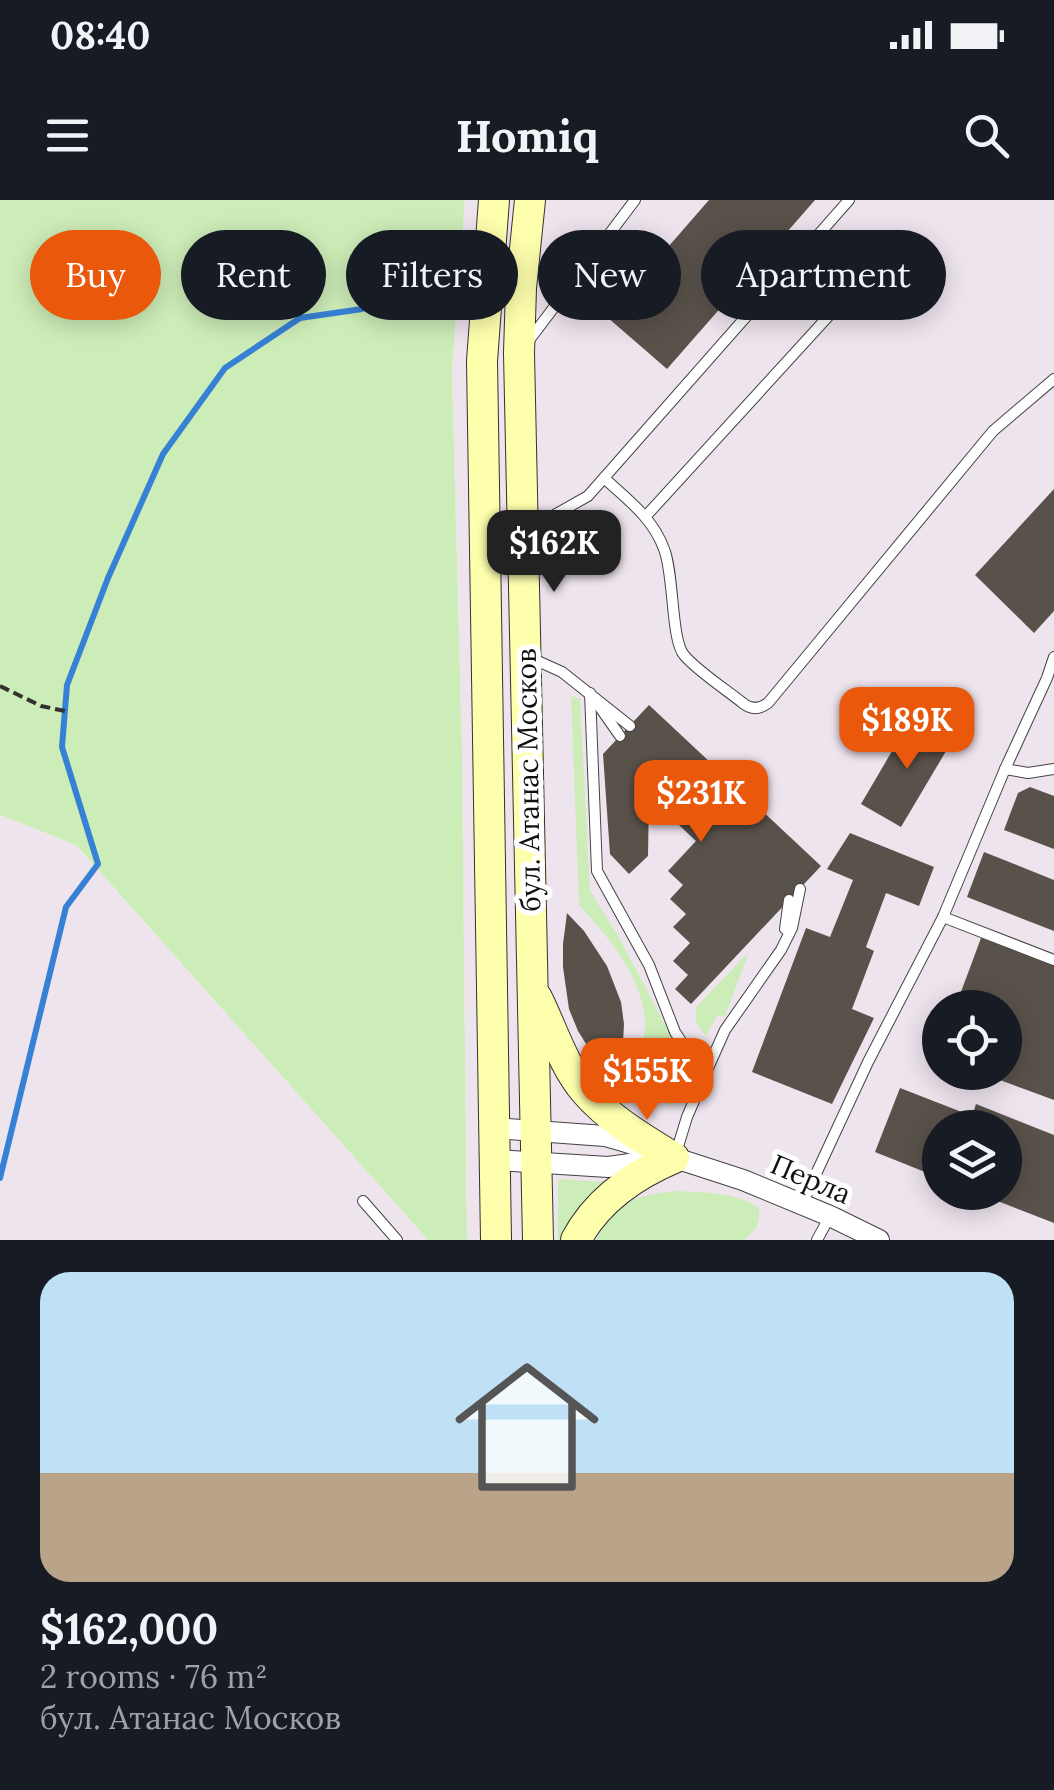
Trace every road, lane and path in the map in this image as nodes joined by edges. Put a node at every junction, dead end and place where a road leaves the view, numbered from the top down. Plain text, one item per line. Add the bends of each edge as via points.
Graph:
1 (494, 200) edge
2 (530, 200) edge
3 (636, 200) edge
4 (849, 200) edge
5 (825, 320) edge
6 (519, 353) junction
7 (1054, 379) edge
8 (604, 478) junction
9 (646, 516) junction
10 (522, 533) junction
11 (525, 656) junction
12 (1054, 657) edge
13 (0, 686) edge
14 (590, 693) junction
15 (65, 711) dead end
16 (630, 726) dead end
17 (620, 736) dead end
18 (1054, 769) edge
19 (1005, 770) junction
20 (800, 889) dead end
21 (790, 900) dead end
22 (943, 917) junction
23 (1054, 960) edge
24 (764, 975) junction
25 (532, 988) junction
26 (700, 1087) junction
27 (495, 1128) junction
28 (536, 1147) junction
29 (674, 1158) junction
30 (496, 1160) junction
31 (363, 1201) dead end
32 (802, 1205) junction
33 (830, 1216) junction
34 (398, 1240) edge
35 (496, 1240) edge
36 (538, 1240) edge
37 (576, 1240) edge
38 (818, 1240) edge
39 (879, 1240) edge

1 - 27 main road, бул. Атанас Москов via 482,362
2 - 6 main road, бул. Атанас Москов
3 - 6 lane
4 - 8 lane
5 - 9 lane
6 - 10 main road, бул. Атанас Москов
7 - 9 lane via 993,430 759,708 748,708 681,653 664,548
8 - 9 lane
8 - 10 lane via 588,496
10 - 11 main road, бул. Атанас Москов
11 - 14 lane
11 - 25 main road, бул. Атанас Москов
12 - 19 lane
13 - 15 path
14 - 16 lane
14 - 17 lane
14 - 26 lane via 597,870 648,965
18 - 19 lane
19 - 22 lane
20 - 24 lane via 792,928
21 - 24 lane via 787,924
22 - 23 lane
22 - 32 lane
24 - 26 lane via 724,1030
25 - 28 main road, бул. Атанас Москов
25 - 29 main road via 584,1090
26 - 29 lane
27 - 28 street
27 - 30 main road, бул. Атанас Москов
28 - 29 street via 608,1167
28 - 29 street, Перла via 605,1136
28 - 30 street
28 - 36 main road, бул. Атанас Москов
29 - 32 street, Перла
29 - 37 main road via 618,1190
30 - 35 main road, бул. Атанас Москов
31 - 34 lane
32 - 33 street, Перла
33 - 38 lane
33 - 39 street, Перла

